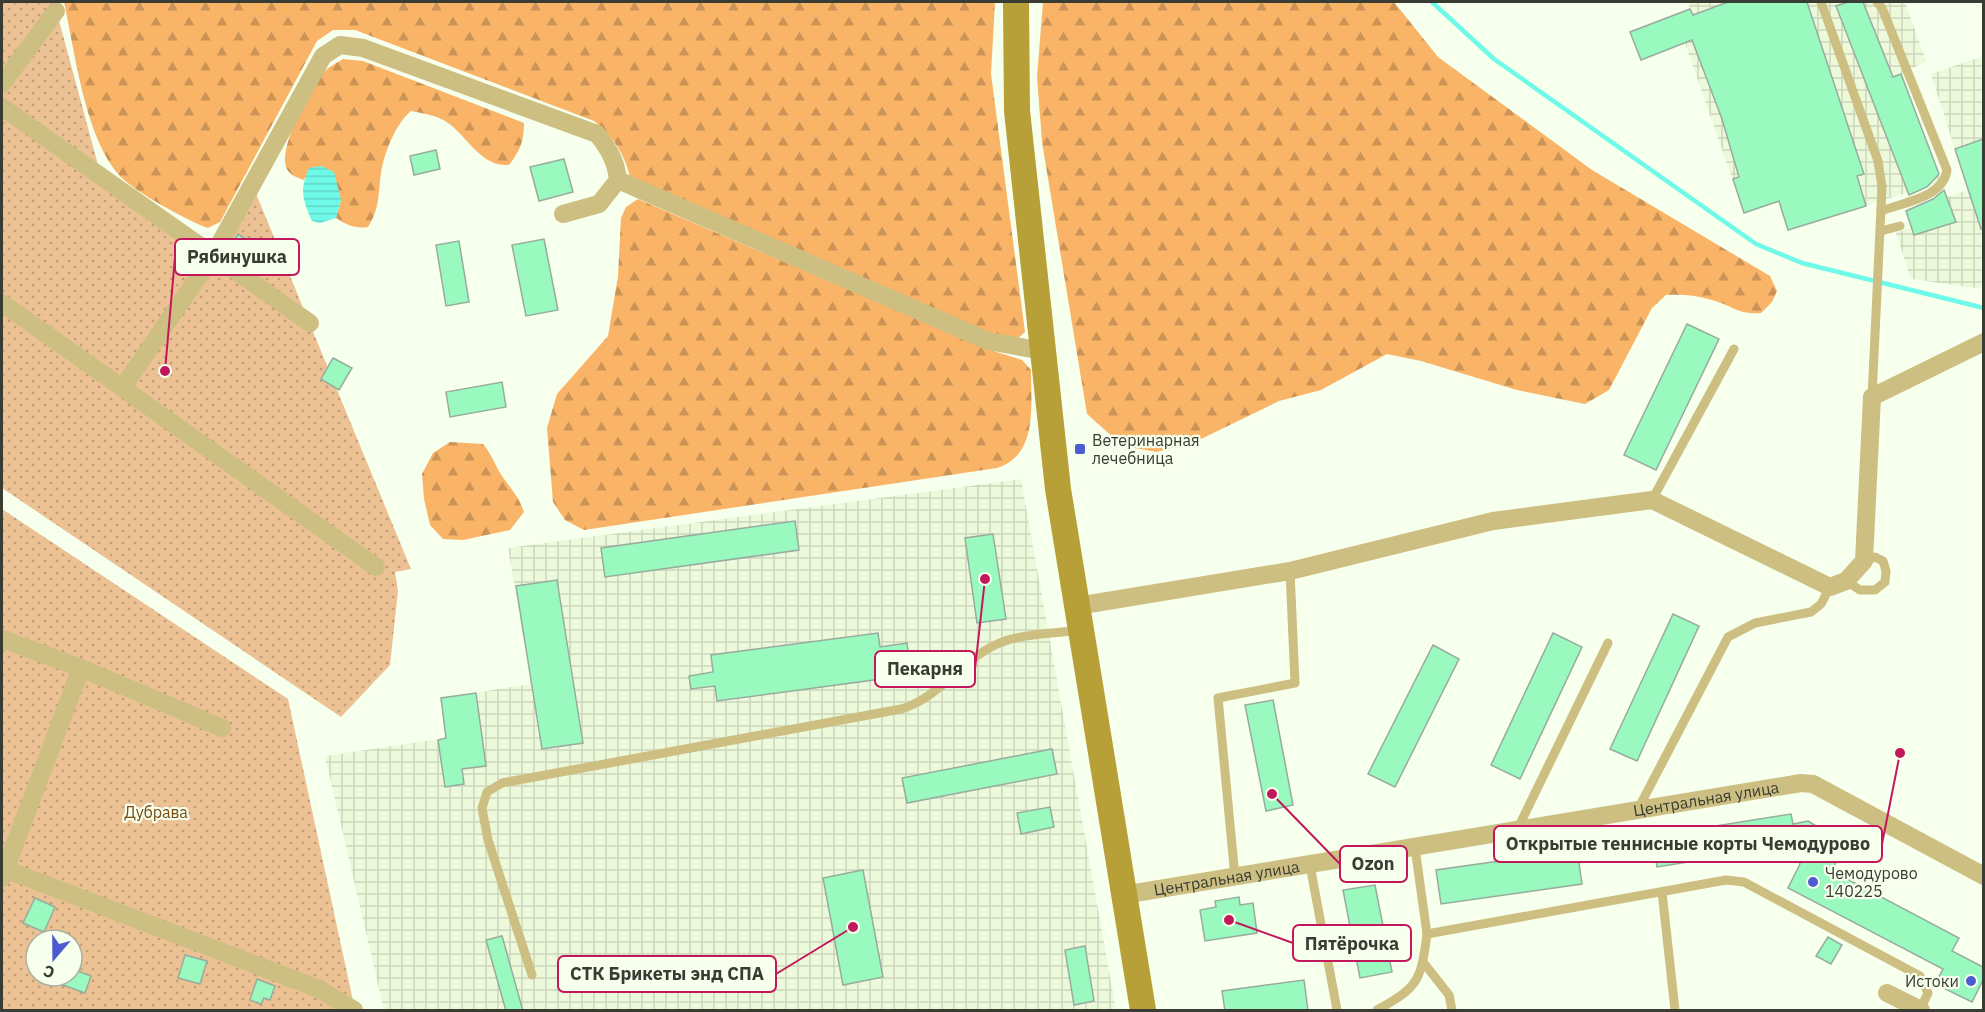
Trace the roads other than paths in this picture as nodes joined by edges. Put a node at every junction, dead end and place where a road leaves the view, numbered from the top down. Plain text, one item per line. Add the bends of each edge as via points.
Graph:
1 (1016, 2) edge
2 (1821, 2) edge
3 (1876, 2) edge
4 (56, 10) dead end
5 (2, 84) edge
6 (2, 107) edge
7 (618, 180) junction
8 (1881, 211) junction
9 (562, 214) dead end
10 (1900, 226) dead end
11 (1881, 231) junction
12 (214, 254) junction
13 (2, 303) edge
14 (310, 323) dead end
15 (1983, 342) edge
16 (1734, 350) dead end
17 (1043, 351) junction
18 (123, 387) junction
19 (1872, 398) junction
20 (1652, 500) junction
21 (1863, 561) junction
22 (376, 567) dead end
23 (1290, 571) junction
24 (1838, 584) junction
25 (1078, 618) junction
26 (2, 639) edge
27 (1608, 643) dead end
28 (81, 668) junction
29 (222, 728) dead end
30 (1636, 813) junction
31 (1516, 832) junction
32 (1415, 848) junction
33 (1310, 865) junction
34 (2, 872) edge
35 (1983, 876) edge
36 (1235, 877) junction
37 (1662, 892) junction
38 (1123, 895) junction
39 (1427, 934) junction
40 (1424, 962) junction
41 (531, 975) dead end
42 (1887, 993) dead end
43 (1920, 1010) edge
44 (354, 1011) edge
45 (1143, 1011) edge
46 (1337, 1011) edge
47 (1377, 1011) edge
48 (1452, 1011) edge
49 (1675, 1011) edge

1 - 17 street via 1017,111
2 - 8 lane via 1878,161
3 - 8 lane via 1882,8 1947,170 1937,191
4 - 5 street
6 - 12 street
7 - 9 street via 599,204
7 - 12 street via 616,165 597,134 363,48 340,45 323,56
7 - 17 street via 988,341
8 - 11 lane
10 - 11 lane
11 - 19 lane
12 - 14 street
12 - 18 street
13 - 18 street
15 - 19 street
16 - 20 lane
17 - 25 street via 1058,489
18 - 22 street
19 - 21 street
20 - 23 street via 1493,521
20 - 24 street
21 - 24 street
21 - 24 lane via 1875,557 1883,561 1885,582 1875,590
23 - 25 street
23 - 36 lane via 1295,683 1218,698
24 - 30 lane via 1811,612 1755,623 1728,637
25 - 38 street
25 - 41 lane via 1004,641 969,662 918,704 502,783 487,792 482,808 488,840
26 - 28 street
27 - 31 lane
28 - 29 street
28 - 34 street
30 - 31 street, Центральная улица
30 - 35 street, Центральная улица via 1813,784
31 - 32 street, Центральная улица
32 - 33 street, Центральная улица
32 - 39 lane
33 - 36 street, Центральная улица
33 - 46 lane
34 - 44 street via 319,989
36 - 38 street, Центральная улица
37 - 39 lane
37 - 43 lane via 1726,880 1744,882 1920,976 1928,993
37 - 49 lane
38 - 45 street
39 - 40 lane
40 - 47 lane via 1419,979 1403,996
40 - 48 lane via 1449,995
42 - 43 street

